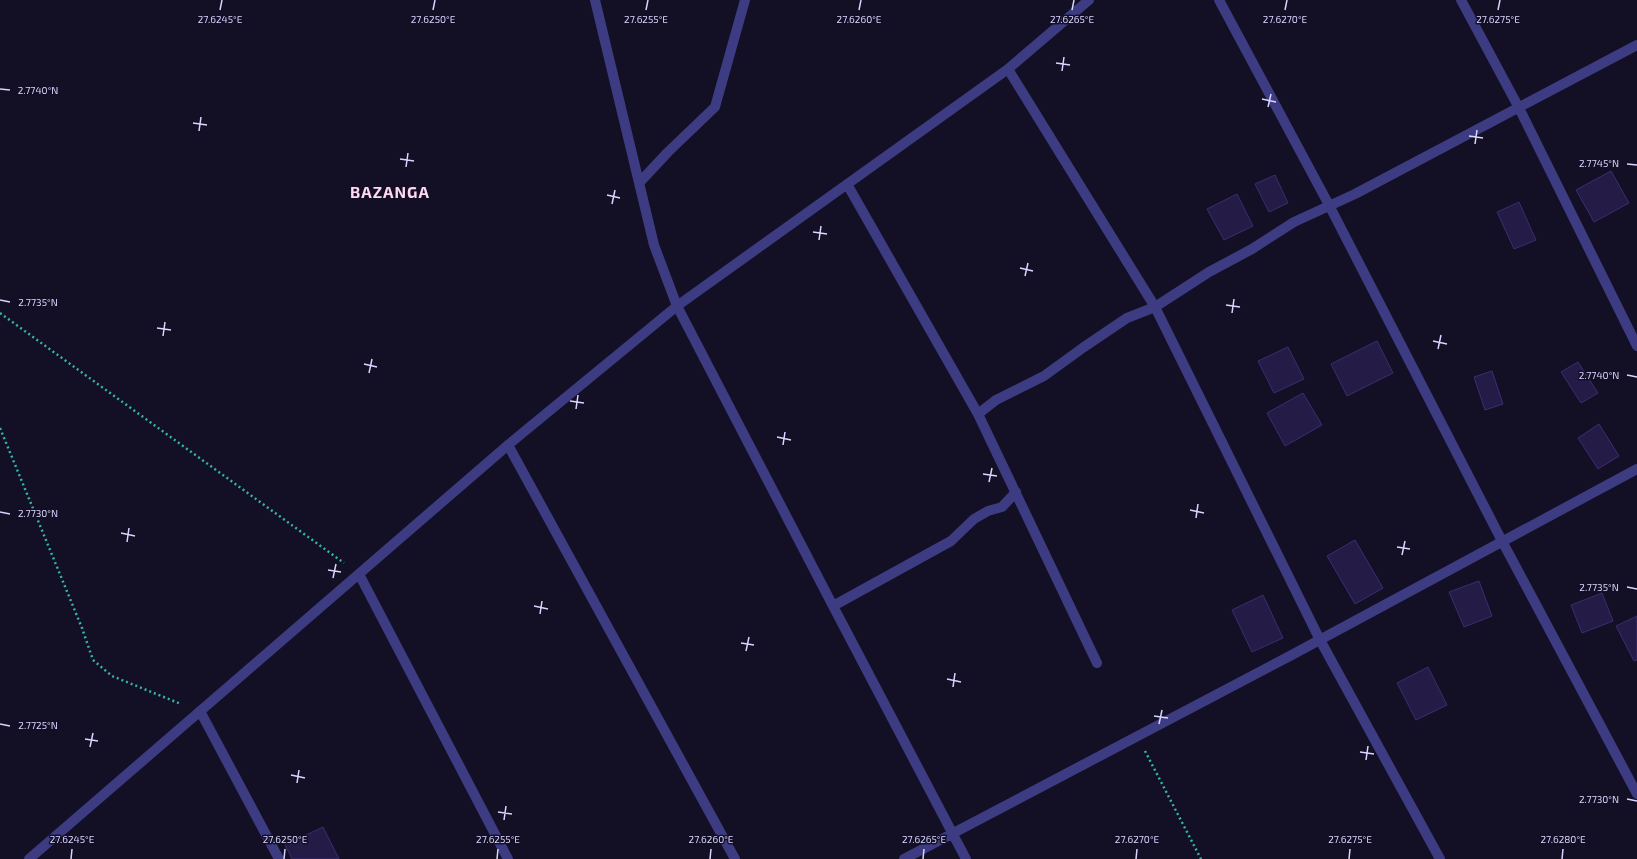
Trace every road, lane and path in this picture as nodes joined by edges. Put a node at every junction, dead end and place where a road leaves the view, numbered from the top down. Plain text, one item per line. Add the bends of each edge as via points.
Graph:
1 (595, 0) edge
2 (745, 0) edge
3 (1089, 0) edge
4 (1219, 0) edge
5 (1461, 0) edge
6 (1637, 45) edge
7 (1008, 69) junction
8 (1518, 108) junction
9 (639, 183) junction
10 (847, 184) junction
11 (1329, 205) junction
12 (677, 306) junction
13 (1155, 307) junction
14 (0, 313) edge
15 (1637, 346) edge
16 (978, 414) junction
17 (0, 428) edge
18 (508, 445) junction
19 (1637, 469) edge
20 (1016, 492) junction
21 (1502, 542) junction
22 (359, 574) junction
23 (832, 606) junction
24 (1320, 640) junction
25 (1097, 663) dead end
26 (200, 711) junction
27 (1137, 737) junction
28 (1637, 794) edge
29 (952, 834) junction
30 (29, 859) edge
31 (279, 859) edge
32 (508, 859) edge
33 (735, 859) edge
34 (904, 859) edge
35 (966, 859) edge
36 (1202, 859) edge
37 (1440, 859) edge

1 - 9 street
2 - 9 street via 715,107
3 - 7 street
4 - 11 street
5 - 8 street
6 - 8 street
7 - 10 street
7 - 13 street
8 - 11 street via 1355,194
8 - 15 street
9 - 12 street via 654,245
10 - 12 street
10 - 16 street
11 - 13 street via 1294,222
11 - 21 street
12 - 18 street
12 - 23 street
13 - 16 street via 1128,318 1044,376 996,400
13 - 24 street
14 - 22 path
16 - 20 street
17 - 26 path via 93,660 112,676
18 - 22 street
18 - 33 street
19 - 21 street
20 - 23 street via 1002,507 974,519 951,541
20 - 25 street
21 - 24 street
21 - 28 street
22 - 26 street
22 - 32 street
23 - 29 street
24 - 27 street
24 - 37 street
26 - 30 street
26 - 31 street
27 - 29 street
27 - 36 path
29 - 34 street
29 - 35 street

